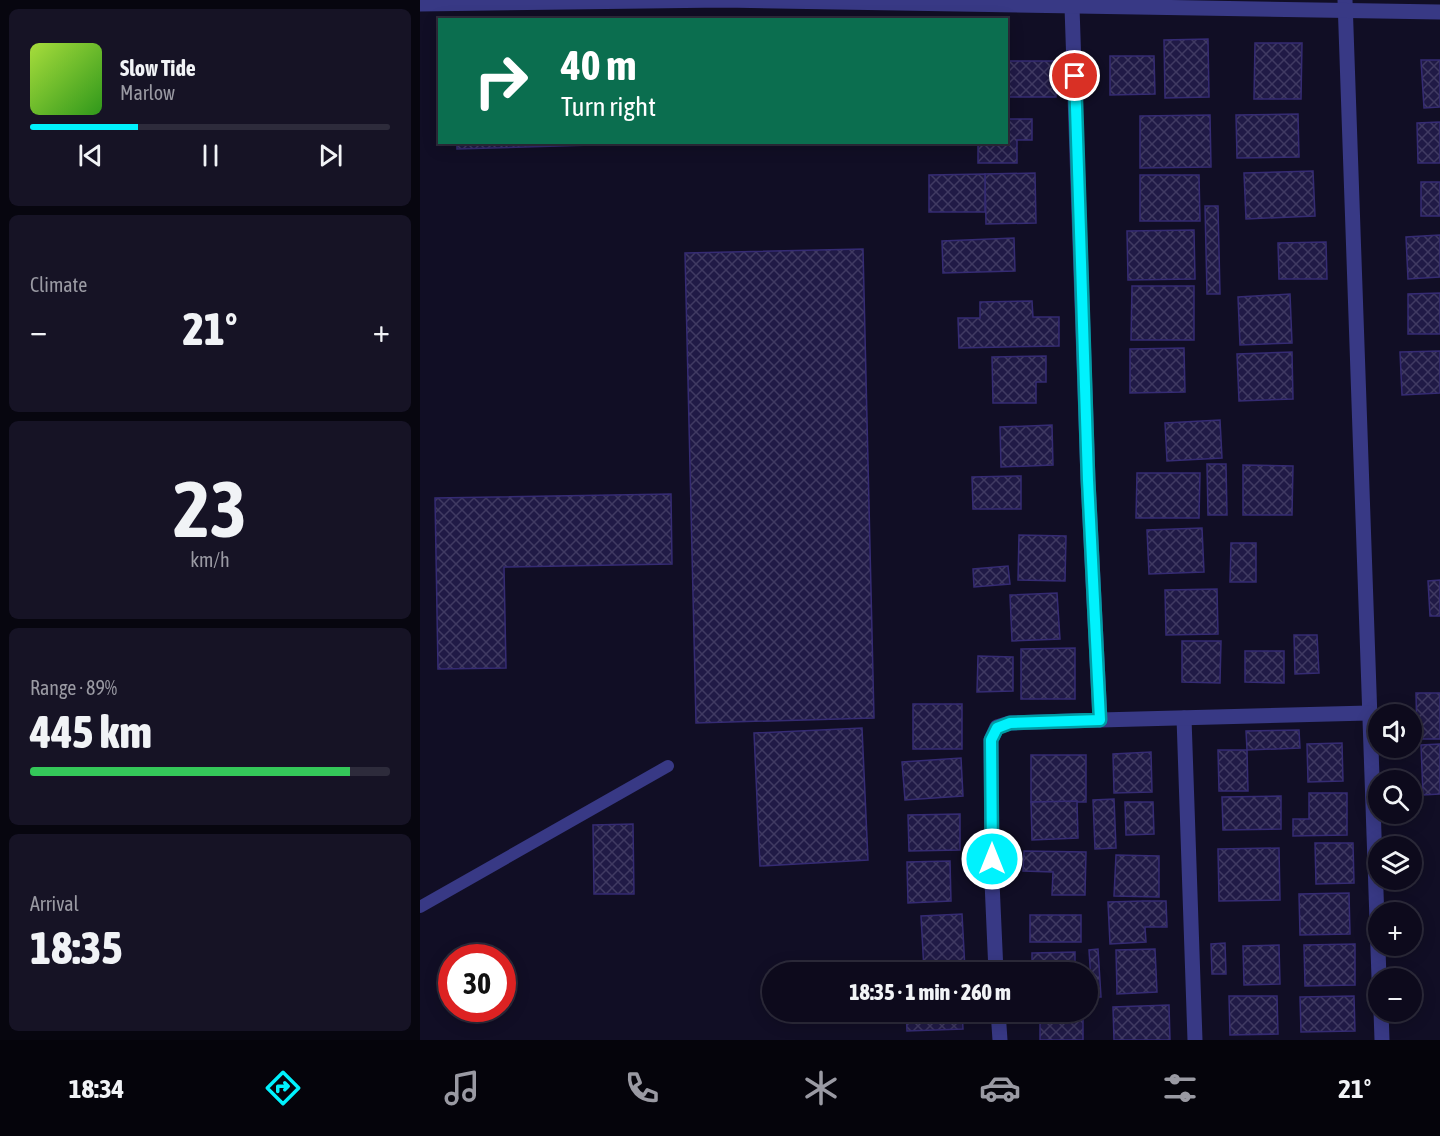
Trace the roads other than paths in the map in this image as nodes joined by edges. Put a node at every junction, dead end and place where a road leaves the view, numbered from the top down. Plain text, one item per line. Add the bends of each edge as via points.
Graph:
1 (724, 0) edge
2 (420, 4) edge
3 (1345, 6) edge
4 (1072, 7) junction
5 (1440, 12) edge
6 (1369, 704) edge
7 (1368, 713) edge
8 (1184, 717) junction
9 (1100, 720) junction
10 (1371, 758) edge
11 (668, 766) dead end
12 (420, 907) edge
13 (996, 962) edge
14 (1379, 968) edge
15 (999, 1022) edge
16 (1381, 1022) edge
17 (1000, 1040) edge
18 (1195, 1040) edge
19 (1382, 1040) edge

1 - 2 street
1 - 4 street
3 - 4 street
3 - 5 street
3 - 6 street
4 - 9 street
7 - 8 street
8 - 9 street
8 - 18 street
9 - 13 street via 1010,723 997,728 991,740
10 - 14 street
11 - 12 lane
15 - 17 street
16 - 19 street

